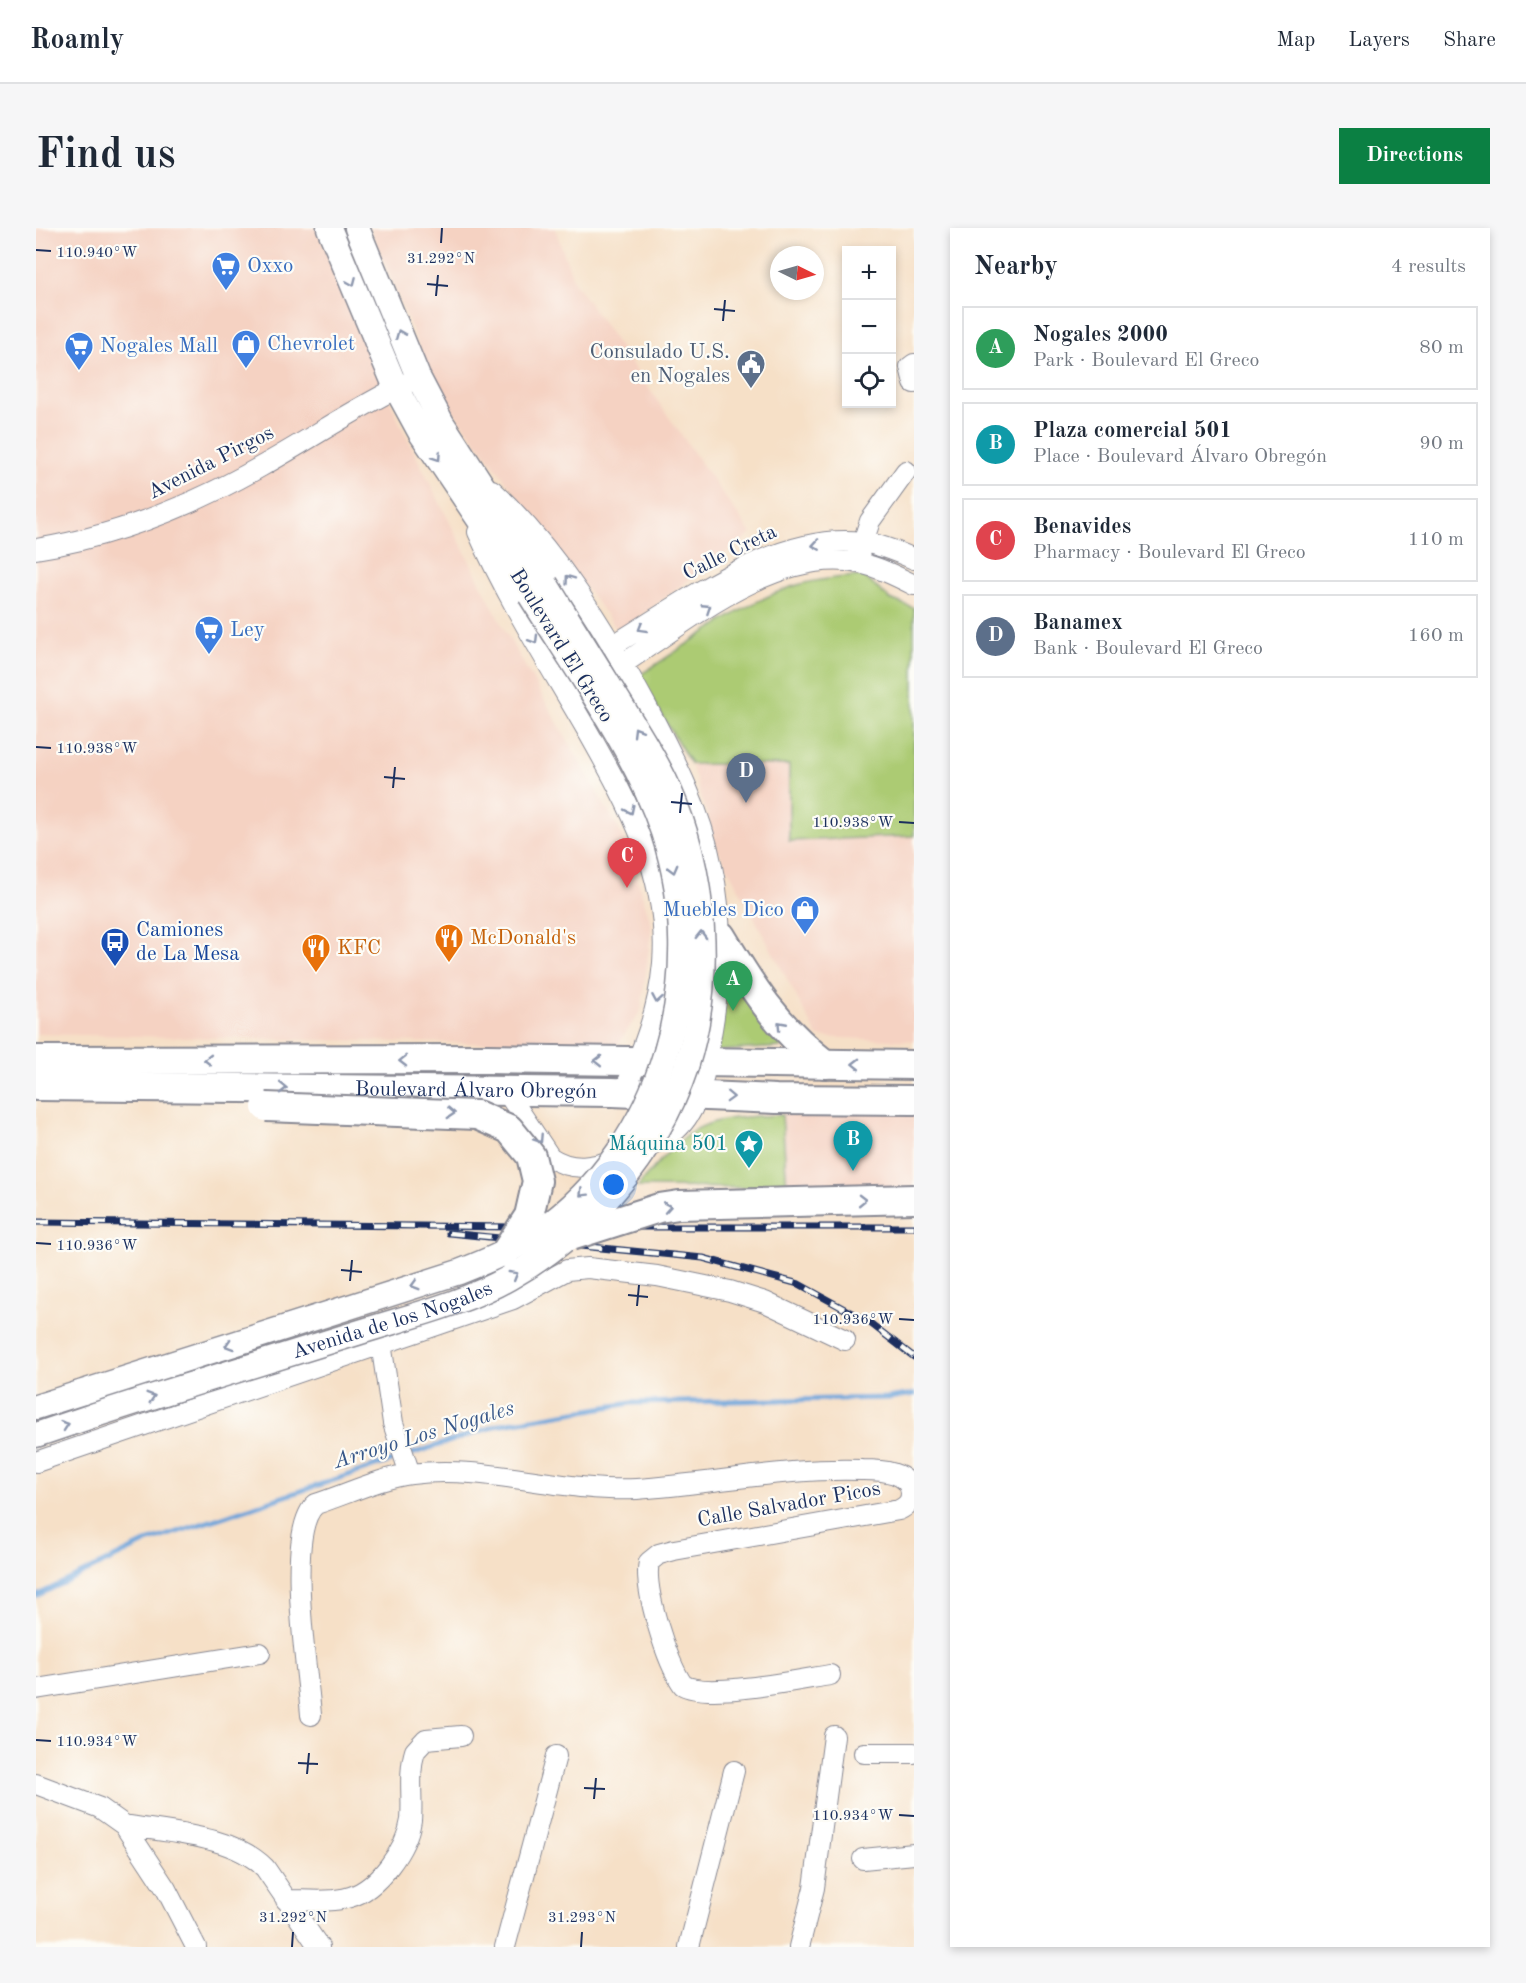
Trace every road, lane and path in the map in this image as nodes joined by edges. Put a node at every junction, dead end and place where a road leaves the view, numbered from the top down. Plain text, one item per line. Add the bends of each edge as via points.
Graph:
1 (329, 228) edge
2 (357, 228) edge
3 (914, 364) edge
4 (418, 378) junction
5 (914, 383) edge
6 (396, 388) junction
7 (473, 471) junction
8 (906, 471) dead end
9 (462, 494) junction
10 (862, 542) junction
11 (36, 549) edge
12 (914, 559) edge
13 (857, 562) junction
14 (914, 585) edge
15 (538, 589) junction
16 (612, 645) junction
17 (623, 664) junction
18 (721, 936) junction
19 (36, 1060) edge
20 (638, 1061) junction
21 (706, 1062) junction
22 (825, 1064) junction
23 (914, 1065) edge
24 (36, 1086) edge
25 (92, 1086) junction
26 (506, 1091) junction
27 (623, 1093) junction
28 (675, 1095) junction
29 (914, 1100) edge
30 (914, 1199) edge
31 (571, 1236) junction
32 (505, 1253) junction
33 (845, 1340) dead end
34 (381, 1343) junction
35 (36, 1407) edge
36 (36, 1435) edge
37 (36, 1462) edge
38 (410, 1474) junction
39 (260, 1653) dead end
40 (830, 1675) dead end
41 (36, 1689) edge
42 (311, 1715) dead end
43 (461, 1736) dead end
44 (834, 1736) dead end
45 (864, 1753) dead end
46 (914, 1753) edge
47 (556, 1756) dead end
48 (734, 1771) dead end
49 (36, 1784) edge
50 (124, 1825) junction
51 (914, 1854) edge
52 (863, 1859) dead end
53 (286, 1900) junction
54 (805, 1945) edge
55 (195, 1947) edge
56 (319, 1947) edge
57 (505, 1947) edge
58 (689, 1947) edge

1 -> 6 main road, Boulevard El Greco
4 -> 2 main road, Boulevard El Greco
3 - 5 street via 910,368
4 - 6 street, Avenida Pirgos
4 - 7 main road, Boulevard El Greco
6 -> 9 main road, Boulevard El Greco
6 - 11 street, Avenida Pirgos via 198,500 119,532
7 - 15 main road, Boulevard El Greco
16 -> 7 street via 539,540
8 - 10 street via 870,520
9 - 15 main road, Boulevard El Greco
9 -> 20 street via 496,572 631,809 644,842 656,882 663,961 648,1037
10 - 12 street, Calle Creta
10 - 13 street
10 -> 16 street, Calle Creta via 824,543 787,550 748,566
13 - 14 street, Calle Creta
17 -> 13 street, Calle Creta via 720,600 777,572 822,563
15 - 28 main road, Boulevard El Greco, bridge via 623,746 663,831 677,884 681,985 675,1026
16 - 17 street
18 -> 17 street via 712,867 700,822 672,753
18 - 21 street
22 -> 18 highway via 794,1040 769,1012
20 -> 19 highway, Boulevard Álvaro Obregón
20 - 21 highway, Boulevard Álvaro Obregón
20 - 27 street
21 - 22 highway, Boulevard Álvaro Obregón
21 - 28 street
23 -> 22 highway, Boulevard Álvaro Obregón
24 - 25 highway, Boulevard Álvaro Obregón
25 -> 26 highway, Boulevard Álvaro Obregón
25 -> 32 highway, bridge via 149,1103 477,1115 509,1129 531,1156 537,1181 529,1216
26 - 27 highway, Boulevard Álvaro Obregón
26 -> 28 street via 550,1156 568,1166 584,1167 637,1152 674,1133 688,1116
27 - 28 highway, Boulevard Álvaro Obregón
28 -> 29 highway, Boulevard Álvaro Obregón
28 - 31 main road, Avenida de los Nogales, bridge via 644,1152
28 -> 32 main road, Avenida de los Nogales, bridge via 630,1132 597,1179 563,1214
31 -> 30 highway, bridge via 679,1205
36 -> 31 main road, Avenida de los Nogales, bridge via 476,1294 536,1262
32 -> 35 main road, Avenida de los Nogales, bridge via 459,1272
33 - 34 street via 765,1302 730,1291 657,1276 588,1268 567,1270 513,1299
34 - 37 street
34 - 38 street via 393,1423
38 - 40 street, Calle Salvador Picos via 451,1473 576,1488 635,1489 832,1468 873,1470 902,1477 910,1485 911,1497 906,1507 899,1510 675,1550 659,1554 649,1562 647,1575 664,1648 683,1685 696,1690 718,1690
38 - 42 street via 316,1504 307,1511 298,1580
39 - 41 street
43 - 53 street via 426,1739 415,1751 406,1837 372,1883 349,1898
44 - 54 street
45 - 46 street
47 - 57 street
48 - 58 street
49 - 50 street via 100,1808
50 - 53 street via 240,1849 265,1868
50 - 55 street via 166,1889
51 - 52 street
53 - 56 street

